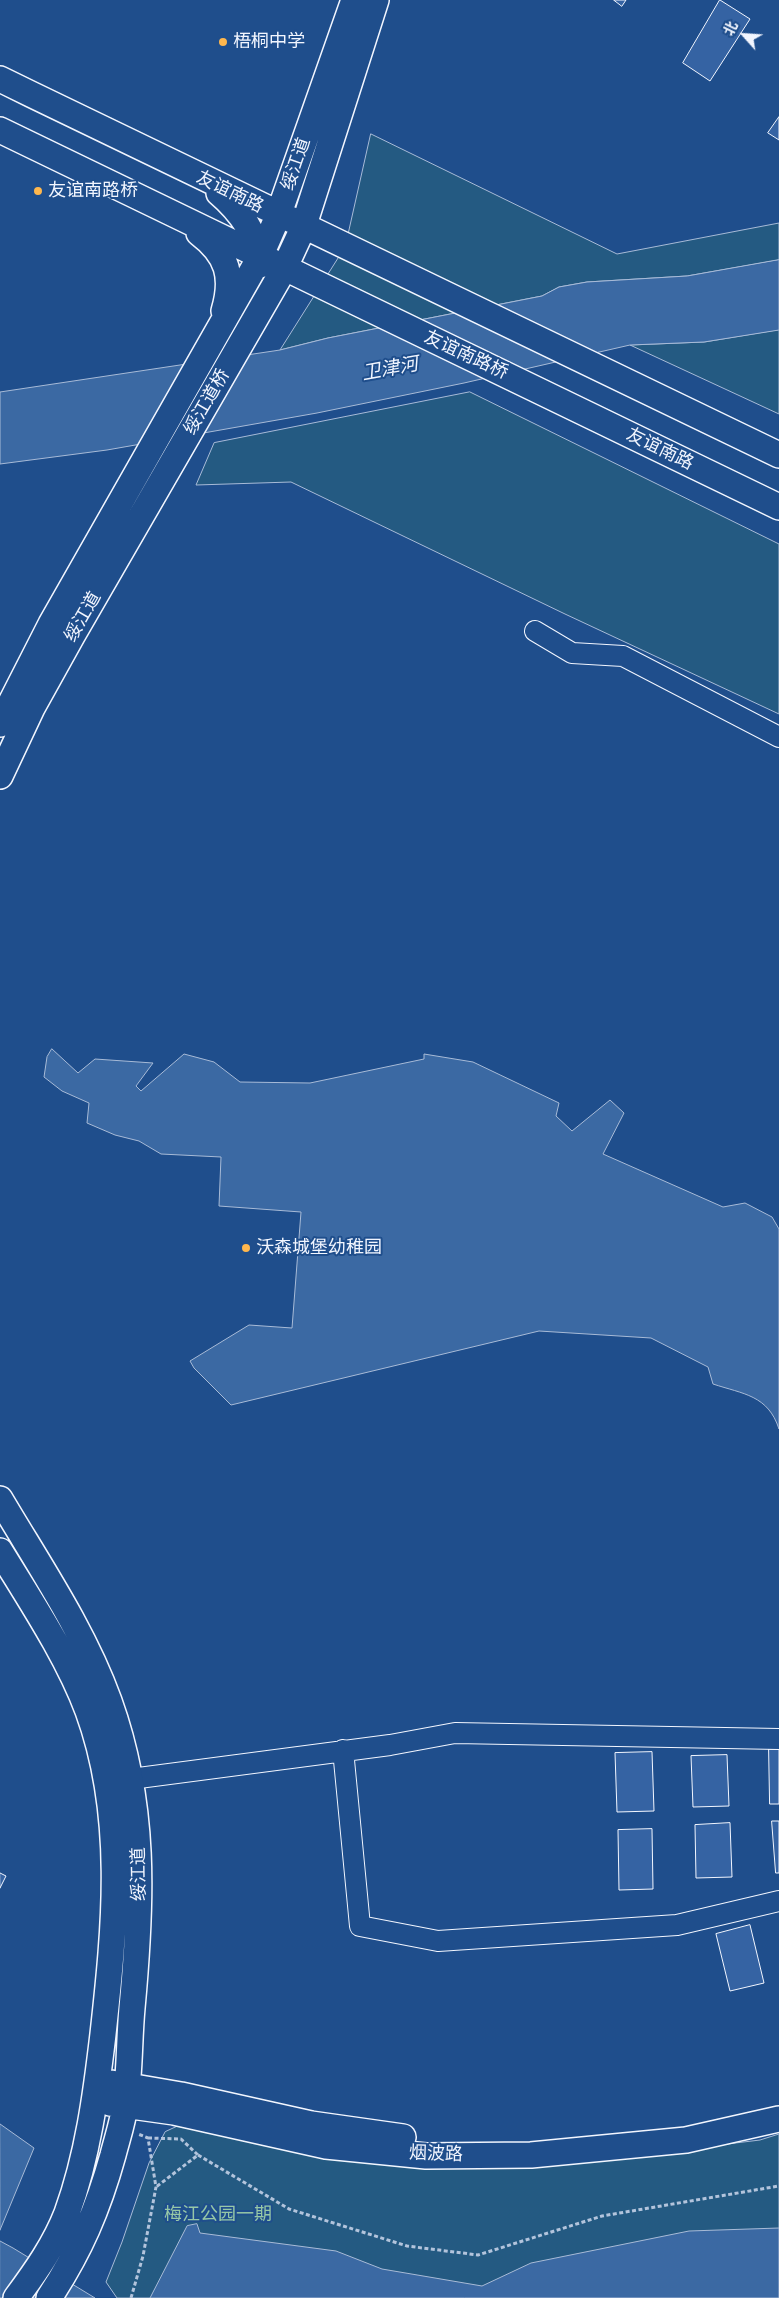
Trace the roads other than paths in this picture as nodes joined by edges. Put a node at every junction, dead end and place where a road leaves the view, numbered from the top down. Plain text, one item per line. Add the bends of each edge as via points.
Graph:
1 (354, 0) edge
2 (376, 0) edge
3 (0, 79) edge
4 (0, 130) edge
5 (200, 178) junction
6 (278, 216) junction
7 (179, 218) junction
8 (303, 228) junction
9 (260, 257) junction
10 (284, 269) junction
11 (241, 341) junction
12 (210, 348) junction
13 (540, 390) joint
14 (779, 455) edge
15 (173, 462) joint
16 (141, 465) joint
17 (779, 507) edge
18 (535, 631) dead end
19 (0, 724) edge
20 (779, 736) edge
21 (0, 776) edge
22 (0, 1499) edge
23 (0, 1551) edge
24 (779, 1739) edge
25 (343, 1750) junction
26 (131, 1779) junction
27 (779, 1901) edge
28 (96, 2091) junction
29 (124, 2106) junction
30 (779, 2106) edge
31 (779, 2119) edge
32 (16, 2298) edge
33 (50, 2298) edge

1 - 6 main road, 绥江道
2 - 8 main road, 绥江道
3 - 5 main road, 友谊南路
4 - 7 main road
5 - 6 main road, 友谊南路
5 - 9 main road via 243,219
6 - 8 main road, 友谊南路
6 - 9 main road, 绥江道
7 - 9 main road
7 - 12 main road via 215,249 228,272 228,297
8 - 10 main road, 绥江道
8 - 14 main road, 友谊南路
9 - 10 main road
9 - 11 main road via 259,290
9 - 12 main road, 绥江道
10 - 11 main road, 绥江道
10 - 13 main road, 友谊南路桥
11 - 15 main road, 绥江道桥
12 - 16 main road, 绥江道桥
13 - 17 main road, 友谊南路
15 - 21 main road, 绥江道 via 32,708
16 - 19 main road, 绥江道 via 46,632
18 - 20 street via 572,653 623,656
22 - 26 main road, 绥江道 via 85,1643 109,1701
23 - 28 main road, 绥江道 via 63,1658 88,1711 111,1809 115,1901
24 - 25 street via 455,1734
25 - 26 street
25 - 27 street via 360,1926 438,1940 677,1925
26 - 29 main road, 绥江道 via 140,1894
28 - 29 main road, 烟波路
28 - 32 main road, 绥江道 via 78,2179 57,2235
29 - 30 main road, 烟波路 via 310,2124 467,2144 602,2139 726,2122
29 - 31 main road, 烟波路 via 174,2112 326,2146 426,2156 531,2154 686,2140
29 - 33 main road, 绥江道 via 96,2210

